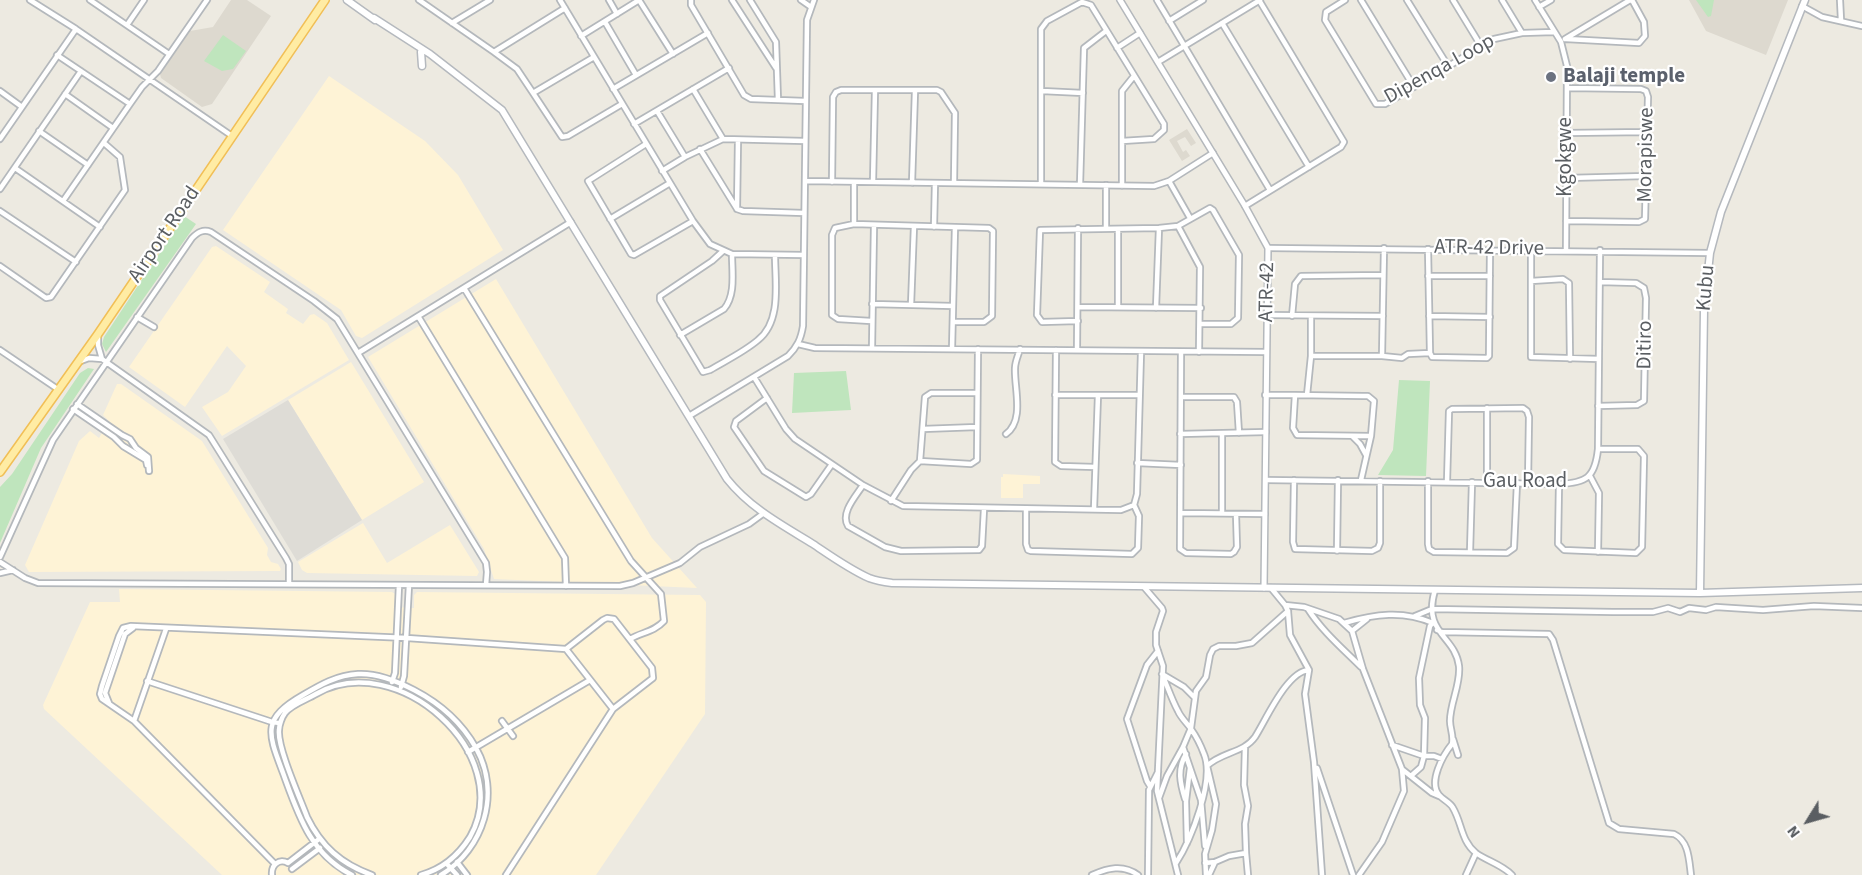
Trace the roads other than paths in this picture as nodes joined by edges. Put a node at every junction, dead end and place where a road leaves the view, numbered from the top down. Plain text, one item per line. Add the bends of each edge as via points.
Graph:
1 (30, 0) edge
2 (90, 0) edge
3 (144, 0) edge
4 (207, 0) edge
5 (325, 0) edge
6 (347, 0) edge
7 (419, 0) edge
8 (490, 0) edge
9 (560, 0) edge
10 (609, 0) edge
11 (639, 0) edge
12 (691, 0) edge
13 (732, 0) edge
14 (750, 0) edge
15 (801, 0) edge
16 (814, 0) edge
17 (1120, 0) edge
18 (1156, 0) edge
19 (1203, 0) edge
20 (1259, 0) edge
21 (1361, 0) edge
22 (1407, 0) edge
23 (1454, 0) edge
24 (1502, 0) edge
25 (1535, 0) edge
26 (1551, 0) edge
27 (1631, 0) edge
28 (1840, 0) edge
29 (1341, 1) edge
30 (1803, 3) edge
31 (810, 7) junction
32 (1539, 7) junction
33 (565, 8) junction
34 (617, 14) junction
35 (374, 18) junction
36 (1841, 20) junction
37 (1169, 21) junction
38 (605, 22) junction
39 (452, 23) junction
40 (1222, 23) junction
41 (127, 25) junction
42 (1862, 26) edge
43 (76, 29) junction
44 (1106, 31) junction
45 (1554, 32) junction
46 (708, 33) junction
47 (1140, 33) junction
48 (1522, 33) junction
49 (581, 36) junction
50 (1563, 40) junction
51 (1185, 46) junction
52 (1481, 46) junction
53 (1117, 48) junction
54 (421, 52) junction
55 (494, 52) junction
56 (169, 54) junction
57 (672, 54) junction
58 (57, 55) junction
59 (594, 57) junction
60 (434, 61) junction
61 (1158, 62) junction
62 (1448, 66) junction
63 (729, 68) junction
64 (776, 68) junction
65 (81, 71) junction
66 (457, 75) junction
67 (636, 75) junction
68 (1134, 76) junction
69 (149, 80) junction
70 (1414, 87) junction
71 (1567, 88) junction
72 (613, 89) junction
73 (693, 89) junction
74 (875, 90) junction
75 (0, 91) edge
76 (915, 91) junction
77 (1042, 92) junction
78 (533, 93) junction
79 (1083, 93) junction
80 (64, 94) junction
81 (778, 100) junction
82 (805, 100) junction
83 (130, 104) junction
84 (622, 104) junction
85 (22, 107) junction
86 (657, 111) junction
87 (634, 124) junction
88 (113, 128) junction
89 (39, 131) junction
90 (1647, 132) junction
91 (1566, 133) junction
92 (232, 136) junction
93 (0, 139) edge
94 (723, 139) junction
95 (738, 140) junction
96 (805, 141) junction
97 (1122, 141) junction
98 (104, 143) junction
99 (646, 144) junction
100 (700, 149) junction
101 (1213, 153) junction
102 (685, 157) junction
103 (88, 165) junction
104 (1309, 167) junction
105 (15, 168) junction
106 (662, 171) junction
107 (1646, 176) junction
108 (1567, 178) junction
109 (805, 181) junction
110 (1168, 181) junction
111 (832, 182) junction
112 (854, 182) junction
113 (873, 182) junction
114 (670, 183) junction
115 (912, 183) junction
116 (935, 183) junction
117 (954, 183) junction
118 (1041, 184) junction
119 (1080, 185) junction
120 (1106, 185) junction
121 (1122, 186) junction
122 (0, 189) edge
123 (1270, 190) junction
124 (63, 201) junction
125 (1245, 206) junction
126 (737, 209) junction
127 (0, 211) edge
128 (804, 213) junction
129 (1190, 218) junction
130 (609, 219) junction
131 (693, 221) junction
132 (1566, 221) junction
133 (570, 222) junction
134 (854, 224) junction
135 (874, 226) junction
136 (914, 226) junction
137 (1178, 226) junction
138 (100, 227) junction
139 (934, 227) junction
140 (955, 227) junction
141 (1078, 228) junction
142 (1106, 228) junction
143 (1159, 228) junction
144 (1118, 229) junction
145 (1268, 248) junction
146 (1384, 248) junction
147 (1428, 249) junction
148 (1491, 250) junction
149 (1531, 250) junction
150 (1566, 250) junction
151 (1600, 250) junction
152 (723, 251) junction
153 (1710, 253) junction
154 (732, 254) junction
155 (775, 255) junction
156 (804, 255) junction
157 (76, 262) junction
158 (0, 266) edge
159 (1383, 275) junction
160 (1428, 276) junction
161 (1490, 276) junction
162 (1531, 281) junction
163 (1600, 282) junction
164 (464, 288) junction
165 (872, 304) junction
166 (911, 305) junction
167 (953, 306) junction
168 (1078, 307) junction
169 (1118, 307) junction
170 (1156, 308) junction
171 (1201, 308) junction
172 (1268, 315) junction
173 (137, 316) junction
174 (418, 316) junction
175 (1292, 316) junction
176 (1311, 316) junction
177 (1383, 316) junction
178 (1429, 316) junction
179 (1490, 317) junction
180 (872, 321) junction
181 (1078, 321) junction
182 (953, 322) junction
183 (1200, 324) junction
184 (154, 327) dead end
185 (98, 334) junction
186 (680, 336) junction
187 (798, 344) junction
188 (872, 348) junction
189 (952, 349) junction
190 (978, 349) junction
191 (0, 350) edge
192 (1020, 350) junction
193 (1056, 350) junction
194 (1077, 350) junction
195 (1140, 352) junction
196 (1181, 352) junction
197 (1199, 352) junction
198 (1266, 352) junction
199 (358, 353) junction
200 (1430, 353) junction
201 (1311, 356) junction
202 (1382, 356) junction
203 (1570, 359) junction
204 (1599, 359) junction
205 (104, 360) junction
206 (77, 362) junction
207 (754, 377) junction
208 (59, 390) junction
209 (977, 393) junction
210 (1056, 395) junction
211 (1098, 395) junction
212 (1139, 395) junction
213 (1265, 395) junction
214 (1295, 395) junction
215 (1307, 395) junction
216 (1181, 397) junction
217 (767, 398) junction
218 (1598, 406) junction
219 (75, 407) junction
220 (1487, 408) junction
221 (688, 416) junction
222 (977, 427) junction
223 (923, 429) junction
224 (1266, 432) junction
225 (1239, 433) junction
226 (1006, 434) dead end
227 (1180, 434) junction
228 (1222, 434) junction
229 (1353, 436) junction
230 (1371, 436) junction
231 (1598, 449) junction
232 (1366, 455) junction
233 (0, 459) edge
234 (920, 461) junction
235 (1137, 463) junction
236 (832, 465) junction
237 (1181, 465) junction
238 (1095, 467) junction
239 (3, 469) edge
240 (1590, 476) junction
241 (1266, 480) junction
242 (1293, 480) junction
243 (1338, 480) junction
244 (1361, 480) junction
245 (1380, 480) junction
246 (1428, 482) junction
247 (1447, 482) junction
248 (1472, 482) junction
249 (1487, 482) junction
250 (1517, 483) junction
251 (1528, 483) junction
252 (863, 484) junction
253 (1559, 484) junction
254 (891, 501) junction
255 (1134, 505) junction
256 (1026, 508) junction
257 (984, 509) junction
258 (1094, 509) junction
259 (764, 513) junction
260 (1181, 513) junction
261 (1222, 513) junction
262 (1236, 514) junction
263 (1265, 514) junction
264 (1337, 551) junction
265 (1470, 552) junction
266 (1598, 552) junction
267 (0, 557) edge
268 (0, 562) edge
269 (13, 570) junction
270 (0, 573) edge
271 (645, 578) junction
272 (1700, 579) junction
273 (289, 584) junction
274 (399, 585) junction
275 (410, 585) junction
276 (486, 585) junction
277 (566, 586) junction
278 (1144, 586) junction
279 (1268, 588) junction
280 (1862, 588) edge
281 (1435, 590) junction
282 (1700, 593) junction
283 (1714, 593) junction
284 (1285, 605) junction
285 (1307, 608) junction
286 (1862, 608) edge
287 (1432, 609) junction
288 (1288, 611) junction
289 (1415, 616) junction
290 (1367, 619) junction
291 (1344, 623) junction
292 (1433, 623) junction
293 (166, 629) junction
294 (1437, 630) junction
295 (1352, 631) junction
296 (396, 638) junction
297 (407, 638) junction
298 (630, 639) junction
299 (566, 649) junction
300 (1158, 651) junction
301 (1363, 669) junction
302 (1309, 670) junction
303 (1162, 674) junction
304 (590, 680) junction
305 (147, 681) junction
306 (392, 681) junction
307 (402, 684) junction
308 (390, 688) junction
309 (399, 691) junction
310 (1194, 697) junction
311 (613, 709) junction
312 (134, 722) junction
313 (272, 722) junction
314 (502, 722) dead end
315 (280, 723) junction
316 (508, 728) junction
317 (1191, 728) junction
318 (513, 735) dead end
319 (1453, 739) junction
320 (1392, 745) junction
321 (1184, 747) junction
322 (1245, 747) junction
323 (476, 748) junction
324 (468, 752) junction
325 (1186, 754) junction
326 (1458, 755) dead end
327 (1424, 756) junction
328 (1442, 759) junction
329 (1314, 762) junction
330 (1190, 765) junction
331 (1208, 766) junction
332 (1402, 769) junction
333 (1158, 771) junction
334 (1412, 776) junction
335 (1150, 786) junction
336 (1439, 796) junction
337 (1159, 799) junction
338 (1202, 800) junction
339 (1186, 801) junction
340 (320, 838) junction
341 (314, 843) junction
342 (1187, 844) junction
343 (324, 845) junction
344 (318, 849) junction
345 (1246, 853) junction
346 (1476, 853) junction
347 (1205, 854) junction
348 (454, 858) junction
349 (1205, 862) junction
350 (1215, 862) junction
351 (288, 863) junction
352 (1176, 863) junction
353 (275, 864) junction
354 (447, 864) junction
355 (458, 864) junction
356 (452, 869) junction
357 (292, 872) edge
358 (271, 874) edge
359 (352, 875) edge
360 (372, 875) edge
361 (421, 875) edge
362 (441, 875) edge
363 (457, 875) edge
364 (467, 875) edge
365 (506, 875) edge
366 (1092, 875) edge
367 (1138, 875) edge
368 (1148, 875) edge
369 (1178, 875) edge
370 (1208, 875) edge
371 (1248, 875) edge
372 (1322, 875) edge
373 (1353, 875) edge
374 (1359, 875) edge
375 (1466, 875) edge
376 (1512, 875) edge
377 (1691, 875) edge

1 - 43 street
2 - 41 street
3 - 41 street
4 - 56 street
5 - 92 main road, Airport Road
6 - 35 main road
7 - 39 street
8 - 39 street
9 - 33 street
10 - 34 street
11 - 34 street
11 - 57 street
12 - 46 street
13 - 64 street
14 - 64 street via 776,42
15 - 31 street
16 - 31 street
17 - 47 street, ATR-42
18 - 37 street
19 - 37 street
20 - 40 street
20 - 104 street via 1344,139 1341,147
21 - 70 street
22 - 62 street
23 - 52 street
24 - 48 street, Dipenqa Loop
25 - 32 street, Kgokgwe
26 - 32 street
27 - 50 street
27 - 50 street via 1644,22 1645,36 1639,43
28 - 36 street
29 - 70 street, Dipenqa Loop via 1326,12 1325,20 1376,104 1385,104
30 - 36 street via 1822,17
30 - 153 main road, Kubu via 1721,212
31 - 82 street
32 - 45 street, Kgokgwe
33 - 49 street
33 - 55 street
34 - 38 street
35 - 54 main road
35 - 66 main road
36 - 42 street
37 - 51 street
38 - 49 street
38 - 67 street
39 - 55 street
40 - 51 street
40 - 104 street
41 - 56 street
43 - 58 street
43 - 69 street
44 - 53 street
44 - 77 street via 1091,5 1082,2 1047,21 1041,29
44 - 79 street via 1084,48
45 - 48 street
45 - 50 street, Kgokgwe
46 - 57 street
46 - 63 street
47 - 53 street
47 - 61 street, ATR-42
48 - 52 street, Dipenqa Loop
49 - 59 street
50 - 71 street, Kgokgwe
51 - 61 street
51 - 123 street
52 - 62 street, Dipenqa Loop
53 - 68 street
54 - 60 main road
54 - 60 main road via 422,65
55 - 78 street via 517,69
56 - 69 street
57 - 67 street
58 - 65 street
58 - 85 street
59 - 72 street
59 - 78 street
60 - 66 main road
61 - 101 street, ATR-42
62 - 70 street, Dipenqa Loop
63 - 73 street
63 - 81 street via 747,98
64 - 81 street
65 - 80 street
65 - 83 street
66 - 133 main road via 502,110
67 - 72 street
68 - 97 street via 1122,91
68 - 97 street via 1164,130 1154,139
69 - 83 street
69 - 92 street
71 - 90 street, Morapiswe via 1646,91
71 - 91 street, Kgokgwe
72 - 84 street
73 - 86 street
73 - 94 street
74 - 76 street
74 - 111 street via 841,90 833,97
74 - 113 street
75 - 85 street
76 - 115 street
76 - 117 street via 939,91 954,111
77 - 79 street
77 - 118 street
78 - 84 street via 562,137
79 - 119 street
80 - 88 street
80 - 89 street
81 - 82 street
82 - 96 street
83 - 88 street
84 - 87 street
85 - 93 street
86 - 87 street
86 - 102 street
87 - 99 street
88 - 98 street
89 - 103 street
89 - 105 street
90 - 91 street
90 - 107 street, Morapiswe
91 - 108 street, Kgokgwe
92 - 185 main road, Airport Road
94 - 95 street
94 - 100 street
95 - 96 street
95 - 126 street
96 - 109 street
97 - 121 street
98 - 103 street
98 - 138 street via 120,157 126,188
99 - 106 street
99 - 130 street via 588,181
100 - 102 street
100 - 126 street
101 - 110 street
101 - 125 street, ATR-42
102 - 106 street
103 - 124 street
104 - 123 street
105 - 122 street
105 - 124 street
106 - 114 street
107 - 108 street
107 - 132 street, Morapiswe via 1646,216 1641,222
108 - 132 street, Kgokgwe
109 - 111 street
109 - 128 street
110 - 121 street via 1154,186
110 - 129 street
111 - 112 street
112 - 113 street
112 - 134 street
113 - 115 street
114 - 130 street
114 - 131 street
115 - 116 street
116 - 117 street
116 - 139 street
117 - 118 street
118 - 119 street
119 - 120 street
120 - 121 street
120 - 142 street
123 - 125 street
124 - 138 street
125 - 145 street, ATR-42
126 - 128 street
127 - 157 street
128 - 156 street
129 - 137 street
129 - 183 street via 1212,208 1239,259 1237,320 1231,324
130 - 131 street via 634,255
131 - 152 street via 710,244
132 - 150 street, Kgokgwe
133 - 164 street
133 - 221 main road
134 - 135 street
134 - 180 street via 833,230 832,315 837,319
135 - 136 street
135 - 165 street
136 - 139 street
136 - 166 street
137 - 143 street
137 - 171 street via 1200,267
138 - 157 street
139 - 140 street
140 - 167 street
140 - 182 street via 986,227 993,231 992,316 984,322
141 - 142 street
141 - 168 street
141 - 181 street via 1039,231 1036,315 1042,321
142 - 144 street
143 - 144 street
143 - 170 street
144 - 169 street
145 - 146 street, ATR-42 Drive
145 - 172 street, ATR-42
146 - 147 street, ATR-42 Drive
146 - 159 street
147 - 148 street, ATR-42 Drive
147 - 160 street
148 - 149 street, ATR-42 Drive
148 - 161 street
149 - 150 street, ATR-42 Drive
149 - 162 street
150 - 151 street, ATR-42 Drive
151 - 153 street, ATR-42 Drive
151 - 163 street, Gau Road
152 - 154 street
152 - 186 street via 660,296
153 - 272 main road, Kubu via 1704,310
154 - 155 street
154 - 186 street via 729,303
155 - 156 street
155 - 186 street via 774,315 759,340 704,372
156 - 187 street via 803,326
157 - 158 street via 48,298
159 - 175 street via 1301,276 1295,284
159 - 177 street
160 - 161 street
160 - 178 street
161 - 179 street
162 - 203 street via 1563,279 1569,283
162 - 203 street via 1530,356
163 - 204 street, Gau Road
163 - 218 street, Ditiro via 1636,283 1644,288 1645,398 1637,405
164 - 174 street
164 - 271 street
165 - 166 street
165 - 180 street
166 - 167 street
167 - 182 street
168 - 169 street
168 - 181 street
169 - 170 street
170 - 171 street
171 - 183 street
172 - 175 street
172 - 198 street, ATR-42
173 - 184 street
173 - 199 street via 192,238 206,230 334,315
173 - 205 street
174 - 199 street
174 - 277 street via 565,558
175 - 176 street
176 - 177 street
176 - 201 street
177 - 202 street
178 - 179 street
178 - 200 street
179 - 200 street via 1487,358 1432,357
180 - 188 street
181 - 194 street
182 - 189 street
183 - 197 street
185 - 205 street
185 - 206 main road, Airport Road
187 - 188 street via 815,348
187 - 207 street via 788,356
188 - 189 street
189 - 190 street
190 - 192 street
190 - 209 street
191 - 208 street
192 - 193 street
192 - 226 street via 1015,365 1016,417
193 - 194 street
193 - 210 street
194 - 195 street
195 - 196 street
195 - 212 street
196 - 197 street
196 - 216 street
197 - 198 street
198 - 213 street, ATR-42
199 - 276 street via 486,563
200 - 202 street via 1402,358
201 - 202 street
201 - 215 street
203 - 204 street
204 - 218 street, Gau Road
205 - 206 street via 89,358
205 - 219 street
205 - 273 street via 212,438 286,558
206 - 208 main road, Airport Road
207 - 217 street
207 - 221 street
208 - 239 main road, Airport Road
209 - 222 street
209 - 223 street via 929,394 924,399
210 - 211 street
210 - 238 street via 1056,462 1061,466
211 - 212 street
211 - 238 street
212 - 235 street
213 - 214 street
213 - 224 street, ATR-42
214 - 215 street
214 - 229 street via 1293,428 1297,435
215 - 230 street via 1371,398
216 - 225 street via 1234,397
216 - 227 street
217 - 236 street via 790,435
217 - 236 street via 736,421 734,427 764,471 806,497
218 - 231 street, Gau Road
219 - 219 street via 130,439 148,457 148,471 146,460
219 - 267 street via 48,448
220 - 247 street via 1449,411
220 - 249 street
220 - 251 street via 1527,411
221 - 259 main road via 737,492
222 - 223 street
222 - 234 street via 976,462
223 - 234 street
224 - 225 street
224 - 241 street, ATR-42
225 - 228 street
227 - 228 street
227 - 237 street
228 - 261 street
229 - 230 street
229 - 232 street
230 - 232 street
231 - 240 street, Gau Road
231 - 266 street via 1638,448 1644,456 1642,547 1636,553
232 - 244 street
233 - 239 street
234 - 254 street
235 - 237 street
235 - 255 street
236 - 252 street
237 - 260 street
238 - 258 street
240 - 253 street, Gau Road via 1581,482
240 - 266 street via 1599,493
241 - 242 street, Gau Road
241 - 263 street, ATR-42
242 - 243 street, Gau Road
242 - 264 street via 1294,547
243 - 244 street, Gau Road
243 - 264 street
244 - 245 street, Gau Road
245 - 246 street, Gau Road
245 - 264 street via 1378,548
246 - 247 street, Gau Road
246 - 265 street via 1429,549
247 - 248 street, Gau Road
248 - 249 street, Gau Road
248 - 265 street
249 - 250 street, Gau Road
250 - 251 street, Gau Road
250 - 265 street via 1514,548 1507,553
251 - 253 street, Gau Road
252 - 254 street
252 - 257 street via 844,515 845,522 885,547 901,551 979,550
253 - 266 street via 1560,548
254 - 257 street via 909,507
255 - 256 street via 1139,516 1138,548 1132,554 1028,550
255 - 258 street via 1121,510
256 - 257 street
256 - 258 street
259 - 271 street
259 - 278 main road via 848,567 882,582
260 - 261 street
260 - 262 street via 1180,549 1186,553 1231,554 1237,547
261 - 262 street
262 - 263 street
263 - 279 street, ATR-42
268 - 269 street
269 - 270 street
269 - 273 street via 38,583
271 - 277 street via 626,586
271 - 298 street via 661,594 665,619 652,632
272 - 282 main road, Kubu
272 - 283 main road
273 - 274 street
274 - 275 street
274 - 296 street
275 - 276 street
275 - 297 street
276 - 277 street
278 - 279 main road
278 - 300 street via 1162,608 1156,632
279 - 281 main road
279 - 284 street
280 - 283 main road
281 - 282 main road
281 - 287 street
282 - 283 main road
284 - 285 street
284 - 288 street
285 - 291 street
285 - 301 street via 1333,641
286 - 287 street via 1716,607 1680,612 1668,608 1653,612
287 - 289 street
287 - 292 street
288 - 302 street via 1290,635
288 - 310 street via 1252,643 1213,649 1206,677
289 - 290 street
289 - 292 street
290 - 291 street
290 - 295 street
291 - 295 street
292 - 294 street
292 - 327 street via 1419,678 1420,705 1425,718
293 - 296 street
293 - 305 street
293 - 312 street via 126,627 100,692 102,699
294 - 319 street via 1459,666 1450,722
294 - 377 street via 1549,634 1609,823 1619,829 1681,837
295 - 301 street
296 - 297 street
296 - 306 street
297 - 299 street
297 - 307 street
298 - 299 street via 614,619 607,618
298 - 311 street via 654,675
299 - 304 street
300 - 303 street
300 - 335 street via 1147,665 1127,719
301 - 320 street
302 - 322 street via 1303,670 1292,680
302 - 329 street via 1305,694
303 - 310 street
303 - 317 street via 1178,712
303 - 333 street
304 - 311 street
304 - 316 street
305 - 312 street
305 - 313 street
306 - 307 street
306 - 308 street
306 - 313 street via 358,674 334,679 287,704
307 - 309 street
307 - 323 street via 439,705
308 - 309 street
308 - 315 street via 369,682 341,683 292,707
309 - 324 street via 436,712
310 - 317 street
311 - 365 street
312 - 353 street
313 - 315 street
313 - 341 street via 275,752 302,825
314 - 316 street
315 - 340 street via 283,750 307,817
316 - 318 street
316 - 323 street
317 - 321 street
317 - 331 street
319 - 326 street
319 - 328 street
320 - 327 street
320 - 332 street
321 - 325 street
321 - 337 street
322 - 331 street via 1214,759
322 - 345 street
323 - 324 street
323 - 355 street via 484,769 487,806 481,830
324 - 348 street via 477,773 480,803 472,832
325 - 330 street
325 - 339 street via 1180,768
327 - 328 street
327 - 334 street via 1421,767
328 - 336 street via 1436,781
329 - 372 street
329 - 373 street
330 - 338 street
330 - 339 street
331 - 338 street
331 - 347 street via 1216,804
332 - 334 street
332 - 374 street via 1404,785 1400,799 1382,842
333 - 335 street
333 - 337 street
334 - 336 street
335 - 368 street
336 - 346 street via 1453,807 1466,843
337 - 352 street
338 - 342 street
338 - 347 street
339 - 342 street
340 - 341 street
340 - 343 street
341 - 344 street
341 - 351 street
342 - 352 street
343 - 344 street
343 - 360 street via 342,861
344 - 357 street
344 - 359 street
345 - 350 street
345 - 371 street
346 - 375 street
346 - 376 street
347 - 349 street
348 - 354 street
348 - 355 street
349 - 350 street
349 - 370 street
350 - 370 street
351 - 353 street
351 - 357 street
352 - 369 street
353 - 358 street
354 - 356 street
354 - 361 street
355 - 356 street
355 - 364 street
356 - 362 street
356 - 363 street
366 - 367 street via 1116,867

